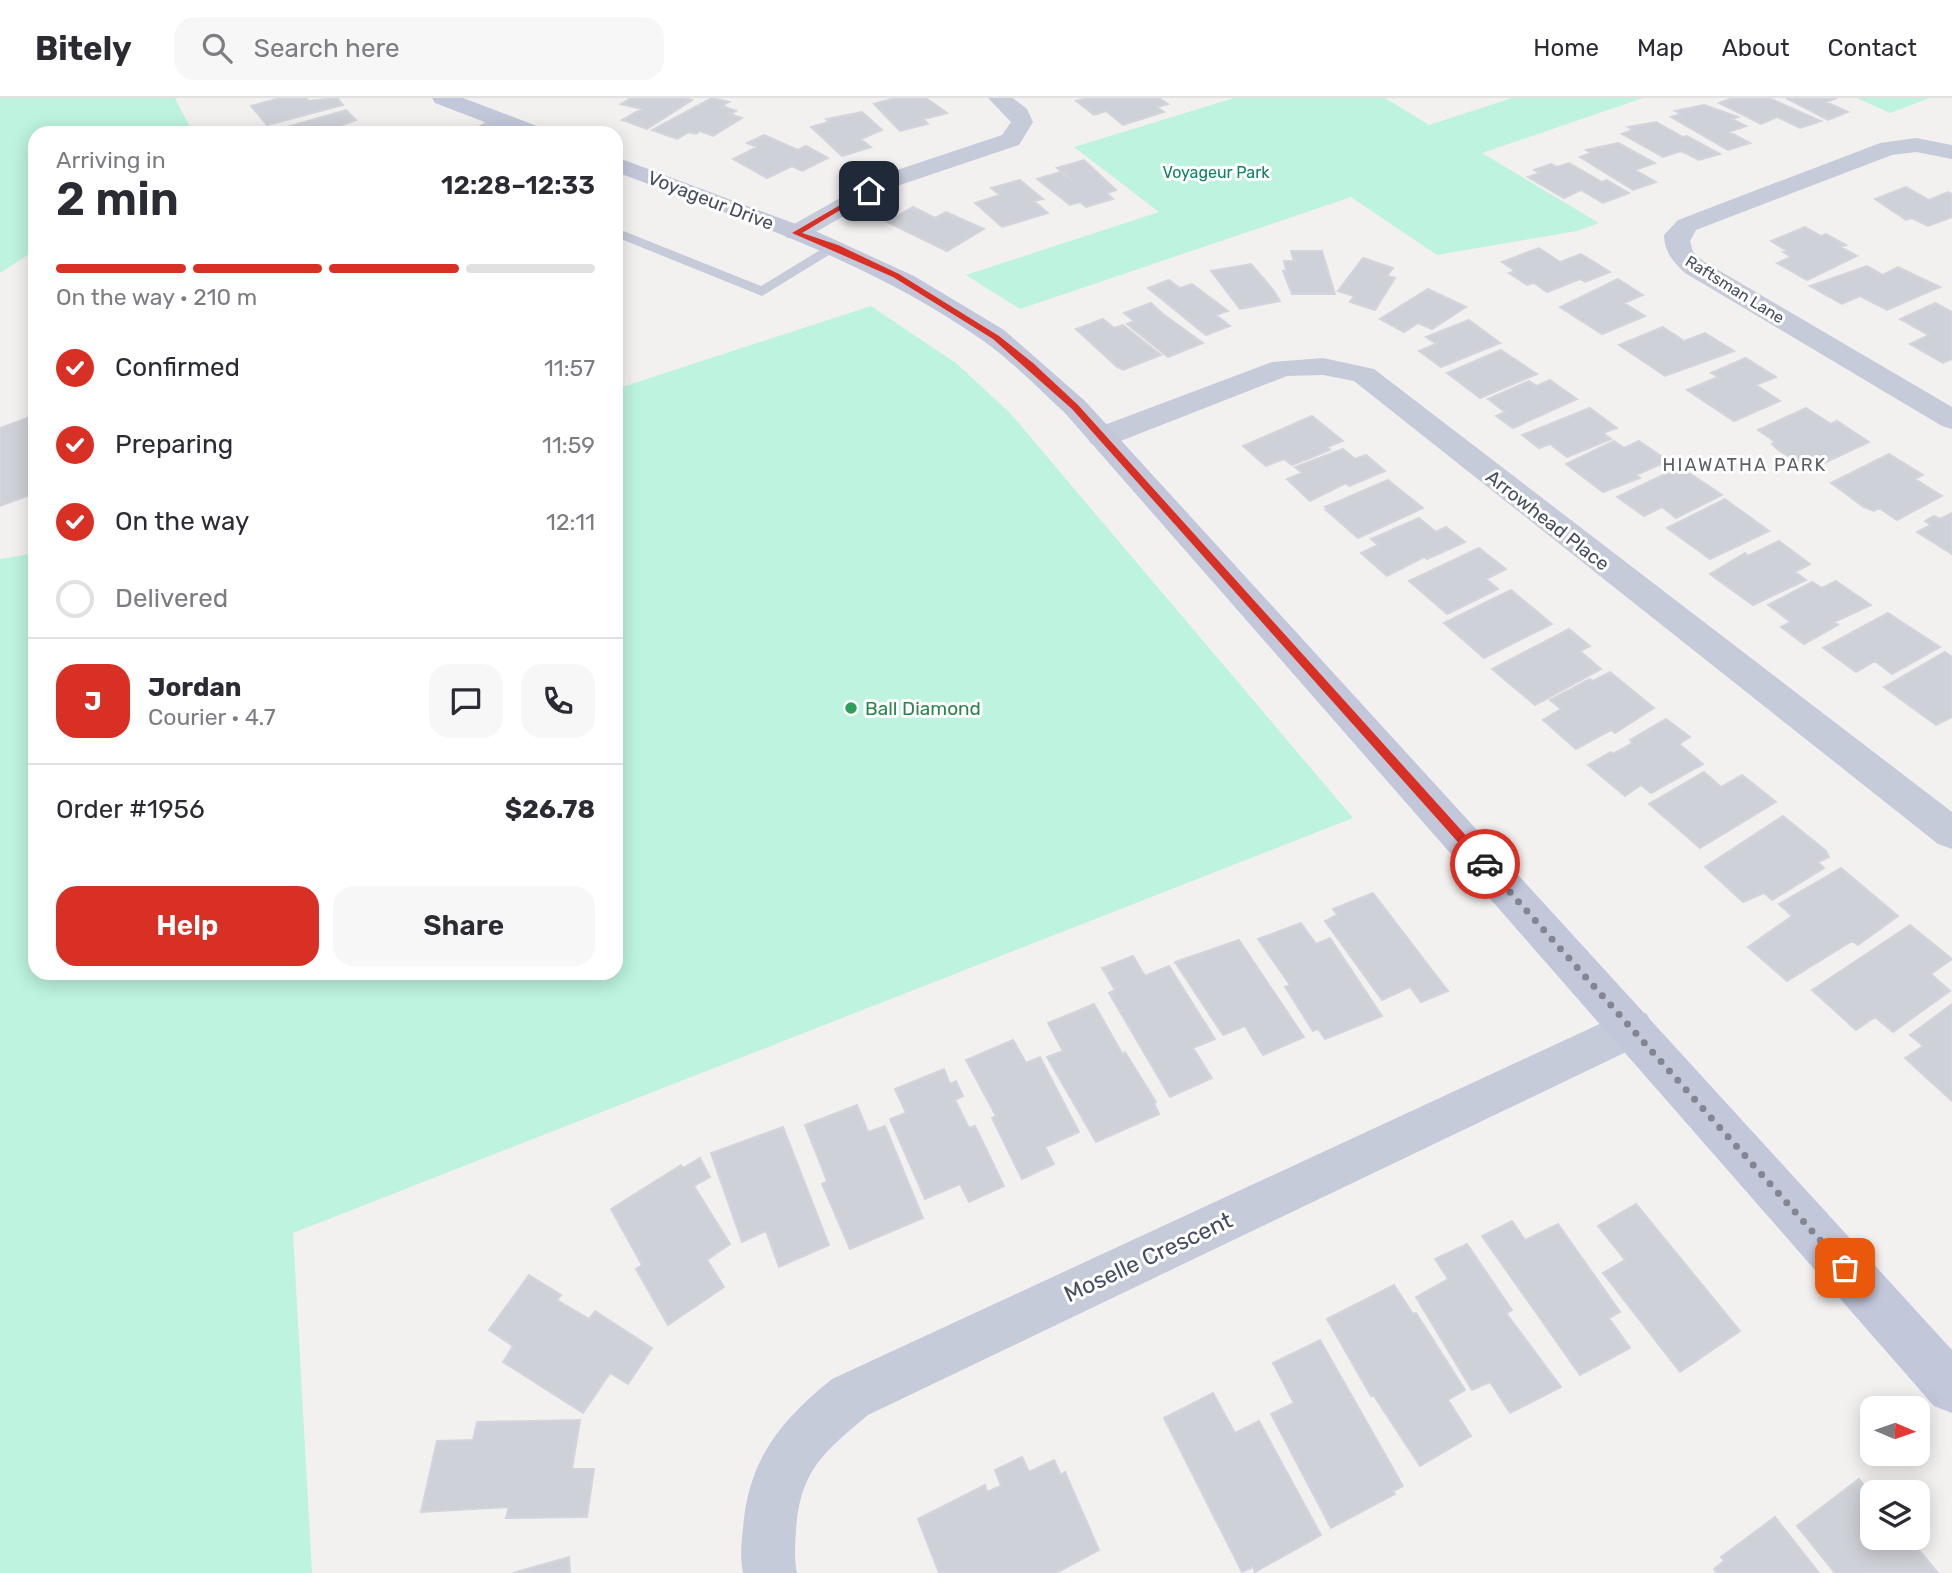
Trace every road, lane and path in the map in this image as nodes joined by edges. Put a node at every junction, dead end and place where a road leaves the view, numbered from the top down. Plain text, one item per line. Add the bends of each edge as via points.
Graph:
1 (443, 98) edge
2 (999, 98) edge
3 (499, 120) junction
4 (487, 126) edge
5 (515, 126) edge
6 (1952, 152) edge
7 (623, 167) edge
8 (796, 233) junction
9 (623, 235) edge
10 (835, 247) junction
11 (1952, 420) edge
12 (1102, 438) junction
13 (1952, 833) edge
14 (1632, 1028) junction
15 (1952, 1388) edge
16 (770, 1573) edge

1 - 3 street
2 - 8 street via 1022,122 1011,140 888,181
3 - 4 lane
3 - 5 street
6 - 11 street, Raftsman Lane via 1916,145 1888,148 1687,225 1677,235 1677,245 1694,267
7 - 8 street, Voyageur Drive
8 - 10 street, Voyageur Drive
9 - 10 lane via 762,292
10 - 12 street, Voyageur Drive via 896,276 996,338 1075,407
12 - 13 street, Arrowhead Place via 1282,368 1313,364 1364,375
12 - 14 street, Voyageur Drive
14 - 15 street, Voyageur Drive
14 - 16 street, Moselle Crescent via 850,1397 815,1425 783,1464 769,1513

